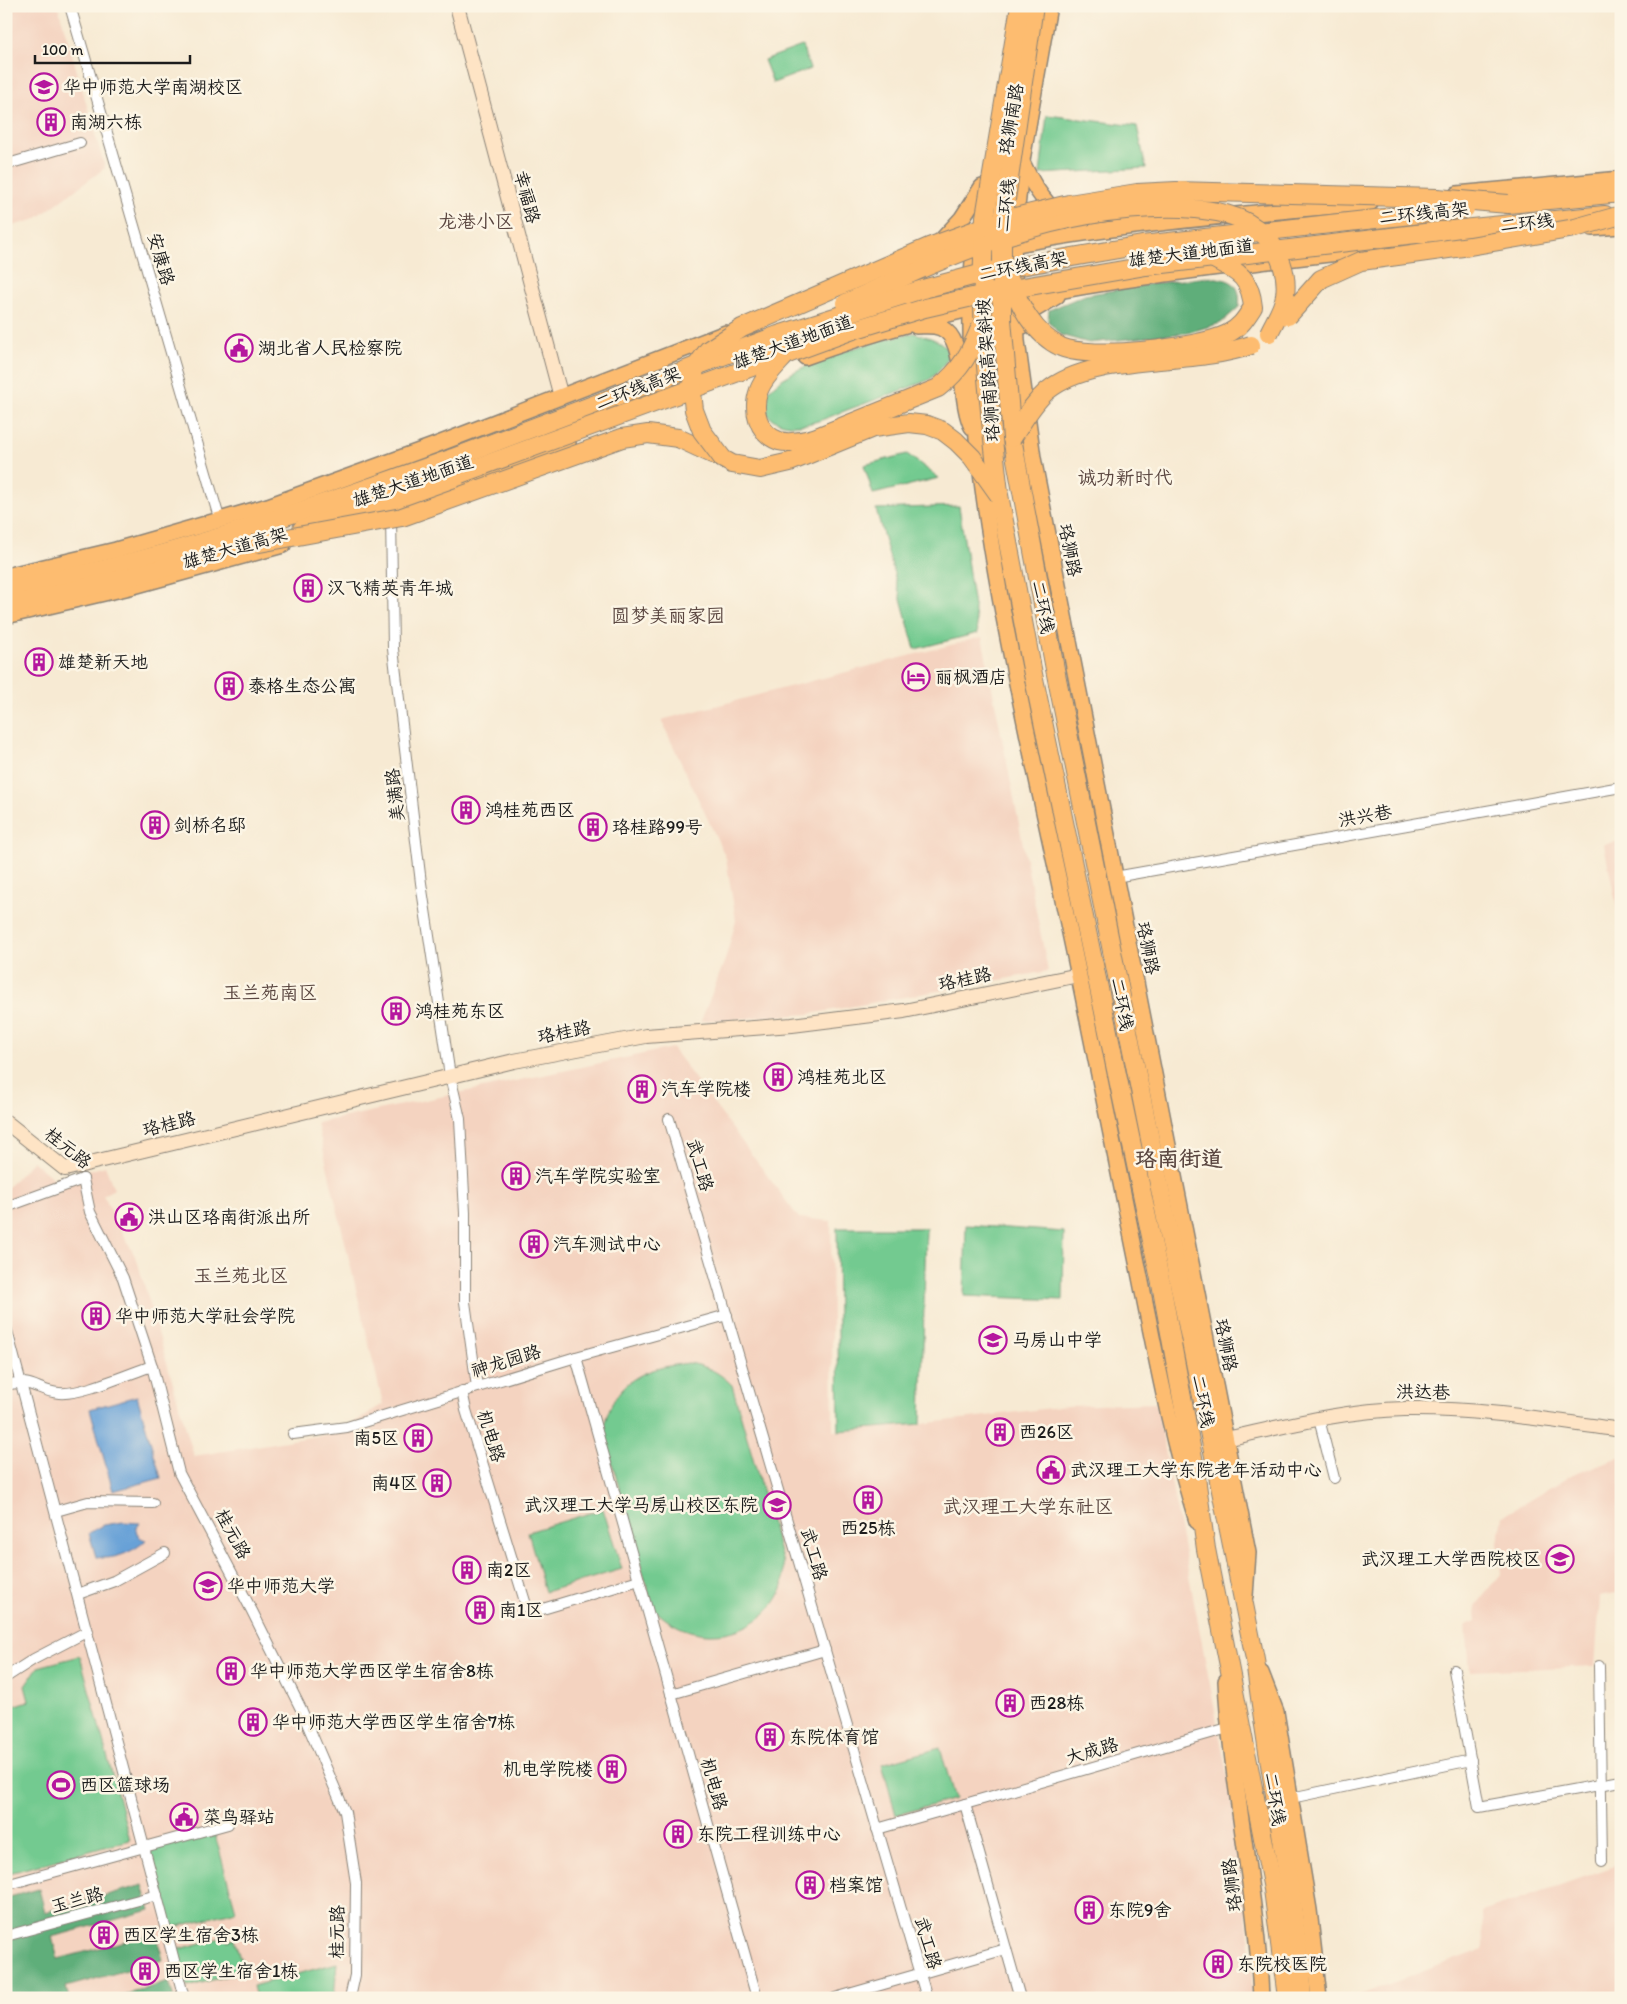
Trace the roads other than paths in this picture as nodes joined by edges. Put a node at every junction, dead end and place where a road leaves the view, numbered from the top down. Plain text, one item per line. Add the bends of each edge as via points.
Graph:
1 (70, 6) edge
2 (457, 6) edge
3 (1011, 6) edge
4 (1020, 6) edge
5 (1034, 6) edge
6 (1049, 6) edge
7 (80, 143) dead end
8 (6, 157) edge
9 (1022, 160) junction
10 (1621, 179) edge
11 (982, 187) junction
12 (1621, 193) edge
13 (1508, 204) junction
14 (1621, 214) edge
15 (1621, 226) edge
16 (1104, 230) junction
17 (1007, 249) junction
18 (974, 253) junction
19 (1218, 258) junction
20 (906, 269) junction
21 (1078, 286) junction
22 (1014, 299) junction
23 (970, 307) junction
24 (982, 323) junction
25 (879, 332) junction
26 (1269, 333) junction
27 (778, 335) junction
28 (1017, 341) junction
29 (786, 355) junction
30 (561, 397) junction
31 (978, 437) junction
32 (1012, 438) junction
33 (723, 460) junction
34 (456, 466) junction
35 (999, 495) junction
36 (392, 509) junction
37 (220, 521) junction
38 (254, 544) junction
39 (6, 576) edge
40 (6, 591) edge
41 (6, 606) edge
42 (6, 616) edge
43 (1033, 674) joint
44 (1621, 787) edge
45 (1115, 877) junction
46 (1078, 975) junction
47 (450, 1076) junction
48 (669, 1119) dead end
49 (6, 1122) edge
50 (64, 1169) junction
51 (83, 1179) junction
52 (6, 1207) edge
53 (727, 1315) junction
54 (6, 1327) edge
55 (576, 1357) junction
56 (152, 1366) junction
57 (22, 1383) junction
58 (6, 1385) edge
59 (477, 1387) junction
60 (462, 1391) junction
61 (1319, 1419) junction
62 (1621, 1430) edge
63 (293, 1434) dead end
64 (1226, 1439) junction
65 (1334, 1478) dead end
66 (153, 1503) dead end
67 (56, 1511) junction
68 (1206, 1549) junction
69 (164, 1553) dead end
70 (639, 1580) junction
71 (78, 1594) junction
72 (1244, 1603) junction
73 (88, 1631) junction
74 (1225, 1649) junction
75 (825, 1650) junction
76 (1255, 1659) junction
77 (1599, 1666) dead end
78 (1454, 1670) dead end
79 (6, 1677) edge
80 (671, 1694) junction
81 (1228, 1728) junction
82 (1471, 1760) junction
83 (1621, 1781) edge
84 (1599, 1785) junction
85 (1291, 1798) junction
86 (965, 1804) junction
87 (1256, 1804) junction
88 (228, 1824) dead end
89 (877, 1829) junction
90 (144, 1847) junction
91 (1602, 1862) dead end
92 (6, 1885) edge
93 (157, 1894) junction
94 (6, 1936) edge
95 (1006, 1949) junction
96 (920, 1973) junction
97 (184, 1998) edge
98 (350, 1998) edge
99 (757, 1998) edge
100 (835, 1998) edge
101 (927, 1998) edge
102 (1020, 1998) edge
103 (1261, 1998) edge
104 (1278, 1998) edge
105 (1287, 1998) edge
106 (1302, 1998) edge
107 (1319, 1998) edge

1 - 37 street, 安康路
2 - 30 street, 幸福路
3 - 11 main road, 珞狮南路
4 - 24 highway, 珞狮南路高架斜坡, bridge via 985,217
5 - 17 highway, 二环线, bridge via 1002,227
6 - 9 main road, 珞狮南路
7 - 8 street via 8,164
9 - 16 main road via 1044,202 1061,217 1082,226
9 - 17 main road, 珞狮南路
10 - 16 main road, 雄楚大道地面道 via 1188,218
11 - 18 main road, 珞狮南路
11 - 20 main road via 951,231
12 - 13 highway, 二环线高架
13 - 27 highway, 二环线高架, bridge via 1142,245 991,271
13 - 33 highway, bridge via 1437,198 1176,190 1069,204 1003,220 929,247 742,328 708,350 696,368 692,392 694,410 702,431
14 - 19 highway, 二环线, bridge
14 - 26 highway, bridge via 1575,228 1361,260 1321,279
15 - 21 main road, 雄楚大道地面道 via 1464,238
16 - 17 main road, 雄楚大道地面道
17 - 18 main road, 雄楚大道地面道
17 - 19 highway, bridge via 1019,301 1037,329 1061,347 1101,354 1200,343 1228,334 1243,323 1253,307 1249,284 1239,272
17 - 22 main road, 珞狮南路
17 - 32 highway, 二环线, bridge via 1002,318
18 - 20 main road, 雄楚大道地面道
18 - 23 main road
19 - 29 highway, 二环线, bridge via 1146,266 994,292 925,308
20 - 30 main road, 雄楚大道地面道 via 698,343
21 - 22 main road, 雄楚大道地面道
21 - 28 main road via 1032,311
22 - 23 main road, 雄楚大道地面道
22 - 28 main road, 珞狮路
23 - 25 main road, 雄楚大道地面道
23 - 31 main road
24 - 29 highway, bridge via 964,363 938,388 814,438 796,442 779,441 766,433 758,422 754,406 760,388
24 - 35 highway, 珞狮南路高架斜坡, bridge
25 - 31 main road via 933,325 946,331 958,353 964,407
25 - 36 main road, 雄楚大道地面道 via 646,414
26 - 27 highway, bridge via 1285,297 1284,273 1269,239 1256,226 1227,214 1158,208 1093,214 1019,230 953,255
26 - 32 highway, bridge via 1232,352 1139,363 1069,377 1034,404
27 - 34 highway, 二环线高架, bridge
28 - 45 main road, 珞狮路 via 1033,458
29 - 34 highway, 二环线, bridge
30 - 37 main road, 雄楚大道地面道
31 - 46 main road via 992,548 1016,681
32 - 72 highway, 二环线 via 1055,669
33 - 35 highway, bridge via 760,469 790,462 882,426 928,425 956,441 972,457
33 - 38 highway, bridge via 678,438 648,434 622,438 402,517
34 - 38 highway, 雄楚大道高架, bridge
34 - 40 highway, 雄楚大道高架 via 121,565
35 - 43 highway, 珞狮南路高架斜坡
36 - 42 main road, 雄楚大道地面道 via 194,571
36 - 47 street, 美满路 via 393,649 421,883
37 - 39 main road, 雄楚大道地面道
38 - 41 highway, 雄楚大道高架
43 - 68 highway, 二环线 via 1161,1284 1194,1463
44 - 45 street, 洪兴巷
45 - 64 main road, 珞狮路
46 - 47 street, 珞桂路 via 904,1010 792,1025 646,1036
46 - 68 main road via 1173,1440
47 - 50 street, 珞桂路
47 - 59 street, 机电路 via 460,1119 465,1302
48 - 53 street, 武工路
49 - 50 street, 桂元路
50 - 51 street, 桂元路
51 - 52 street
51 - 56 street, 桂元路 via 90,1212 124,1278
53 - 55 street, 神龙园路
53 - 75 street, 武工路
54 - 57 street
55 - 59 street, 神龙园路
55 - 70 street, 机电路
56 - 57 street via 78,1391 58,1393
56 - 98 street, 桂元路 via 179,1473 301,1709 345,1812 356,1883 355,1976
57 - 58 street
57 - 67 street
59 - 60 street, 神龙园路
60 - 63 street, 神龙园路 via 347,1427
60 - 70 street, 机电路 via 527,1608 536,1611
61 - 62 street, 洪达巷 via 1405,1409 1480,1413
61 - 64 street, 洪达巷
61 - 65 street
64 - 72 main road, 珞狮路 via 1248,1554
66 - 67 street via 88,1502
67 - 71 street
68 - 74 highway, 二环线
69 - 71 street via 114,1581
70 - 80 street, 机电路
71 - 73 street
72 - 76 highway, 二环线
73 - 79 street
73 - 90 street
74 - 81 main road, 珞狮路
74 - 87 highway, 二环线
75 - 80 street
75 - 89 street, 武工路
76 - 85 main road via 1276,1712
76 - 106 highway, 二环线 via 1295,1928
77 - 84 street
78 - 82 street
80 - 99 street, 机电路
81 - 86 street, 大成路
81 - 103 main road, 珞狮路 via 1246,1844
82 - 84 street via 1480,1807
82 - 85 street
83 - 84 street
84 - 91 street
85 - 107 main road
86 - 89 street, 大成路
86 - 95 street
87 - 104 highway
87 - 105 highway, 二环线 via 1281,1932
88 - 90 street
89 - 96 street, 武工路
90 - 92 street
90 - 93 street
93 - 94 street, 玉兰路
93 - 97 street
95 - 96 street
95 - 102 street
96 - 100 street
96 - 101 street, 武工路

